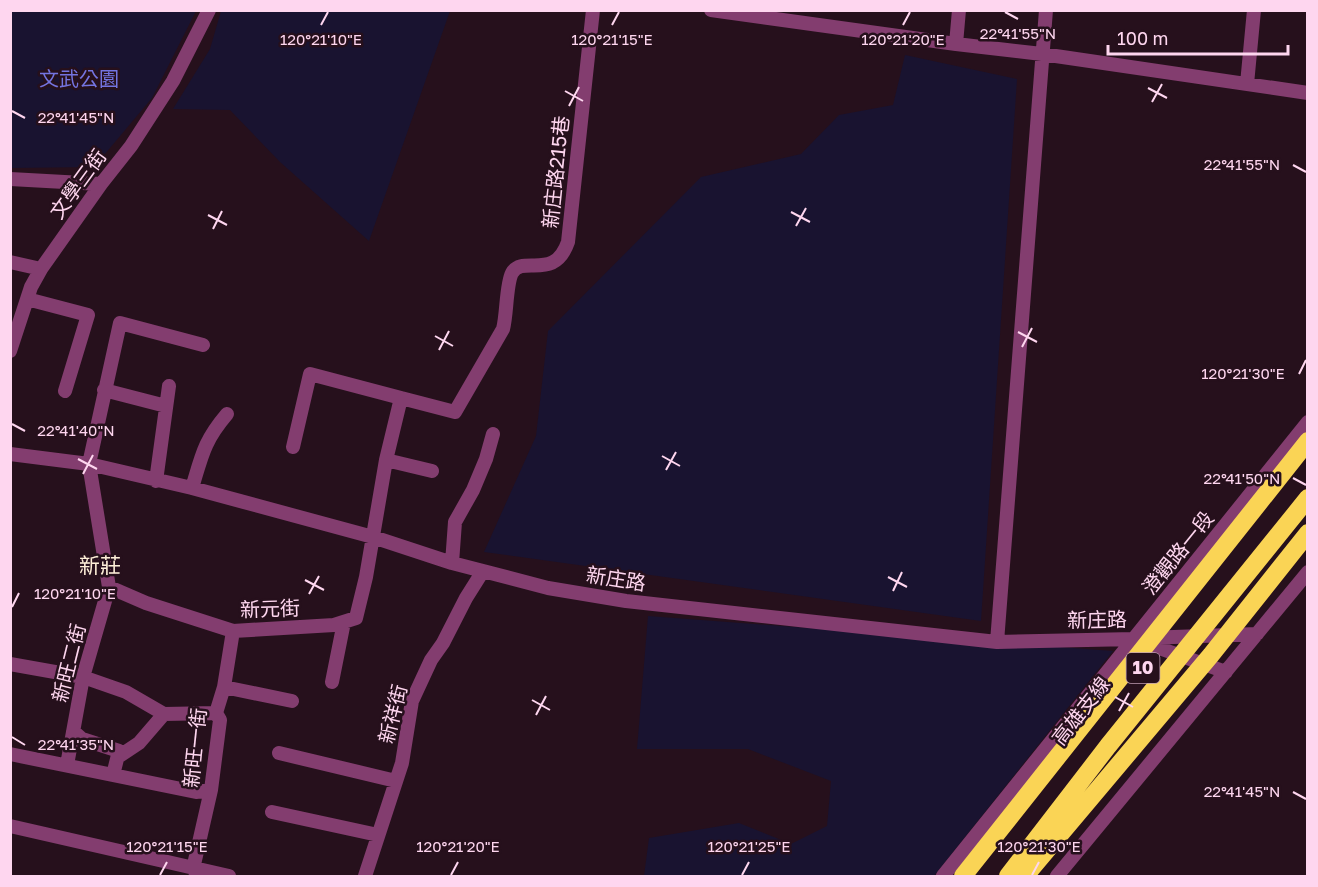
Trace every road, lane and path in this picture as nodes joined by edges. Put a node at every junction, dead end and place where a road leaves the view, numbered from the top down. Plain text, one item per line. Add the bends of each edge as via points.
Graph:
1 (209, 10) edge
2 (593, 10) edge
3 (959, 10) edge
4 (1046, 10) edge
5 (1254, 10) edge
6 (717, 11) edge
7 (956, 44) junction
8 (1042, 54) junction
9 (1247, 84) junction
10 (1308, 93) edge
11 (10, 179) edge
12 (101, 184) junction
13 (10, 262) edge
14 (41, 269) junction
15 (29, 293) junction
16 (202, 345) dead end
17 (10, 351) edge
18 (169, 386) dead end
19 (104, 390) junction
20 (65, 391) dead end
21 (401, 398) junction
22 (166, 406) junction
23 (227, 414) dead end
24 (1308, 422) edge
25 (493, 434) dead end
26 (1308, 441) edge
27 (293, 447) dead end
28 (10, 454) edge
29 (1308, 459) edge
30 (386, 460) junction
31 (89, 464) junction
32 (432, 471) dead end
33 (156, 481) junction
34 (192, 488) junction
35 (1308, 498) edge
36 (1308, 533) edge
37 (373, 537) junction
38 (452, 563) junction
39 (483, 571) junction
40 (1308, 572) edge
41 (109, 587) junction
42 (344, 622) junction
43 (233, 631) junction
44 (1257, 634) junction
45 (1134, 639) junction
46 (998, 642) junction
47 (10, 664) edge
48 (1226, 672) junction
49 (83, 678) junction
50 (332, 682) dead end
51 (224, 687) junction
52 (292, 701) dead end
53 (216, 713) junction
54 (164, 714) junction
55 (74, 731) junction
56 (279, 753) dead end
57 (10, 754) edge
58 (118, 757) junction
59 (67, 765) junction
60 (113, 776) junction
61 (396, 781) junction
62 (211, 790) junction
63 (272, 812) dead end
64 (10, 826) edge
65 (378, 835) junction
66 (193, 869) junction
67 (229, 876) edge
68 (365, 876) edge
69 (943, 876) edge
70 (963, 876) edge
71 (979, 876) edge
72 (1008, 876) edge
73 (1025, 876) edge
74 (1057, 876) edge

1 - 12 street, 文學三街 via 173,81
2 - 21 street, 新庄路215巷 via 568,242 563,254 547,265 519,267 512,272 503,329 455,412
3 - 7 street
4 - 8 street
5 - 9 street
6 - 7 street
7 - 8 street
8 - 9 street
8 - 46 street
9 - 10 street
11 - 12 street
12 - 14 street, 文學三街
13 - 14 street
14 - 15 street, 文學三街
15 - 17 street, 文學三街
15 - 20 street via 88,315
16 - 19 street via 120,324
18 - 22 street
19 - 22 street
19 - 31 street
21 - 27 street via 310,374
21 - 30 street
22 - 33 street
23 - 34 street via 205,445
24 - 45 street, 澄觀路一段
25 - 38 street via 473,490 455,522
26 - 70 highway, bridge
28 - 31 street, 新庄路
29 - 71 highway, 高雄支線 / 10
30 - 32 street
30 - 37 street
31 - 33 street, 新庄路
31 - 41 street, 新旺二街
33 - 34 street, 新庄路
34 - 37 street, 新庄路
35 - 72 highway, 10, bridge
36 - 73 highway, bridge
37 - 38 street, 新庄路
37 - 42 street via 356,618
38 - 39 street, 新庄路
39 - 46 street, 新庄路 via 548,588 626,601
39 - 61 street, 新祥街 via 412,701
40 - 44 street
41 - 43 street, 新元街
41 - 49 street, 新旺二街
42 - 43 street, 新元街
42 - 50 street
43 - 51 street, 新旺一街
44 - 45 street
44 - 48 street
45 - 46 street, 新庄路
45 - 48 street, 新庄路
45 - 69 street, 澄觀路一段
47 - 49 street
48 - 74 street
49 - 54 street via 126,692
49 - 55 street, 新旺二街
51 - 52 street
51 - 53 street, 新旺一街
53 - 54 street
53 - 62 street, 新旺一街 via 220,720
54 - 58 street via 139,743
55 - 58 street, 新旺二街 via 82,739 119,751
55 - 59 street, 新旺二街
56 - 61 street
57 - 59 street
58 - 60 street
59 - 60 street
60 - 62 street via 196,792
61 - 65 street, 新祥街
62 - 66 street, 新旺一街
63 - 65 street
64 - 66 street
65 - 68 street, 新祥街
66 - 67 street

